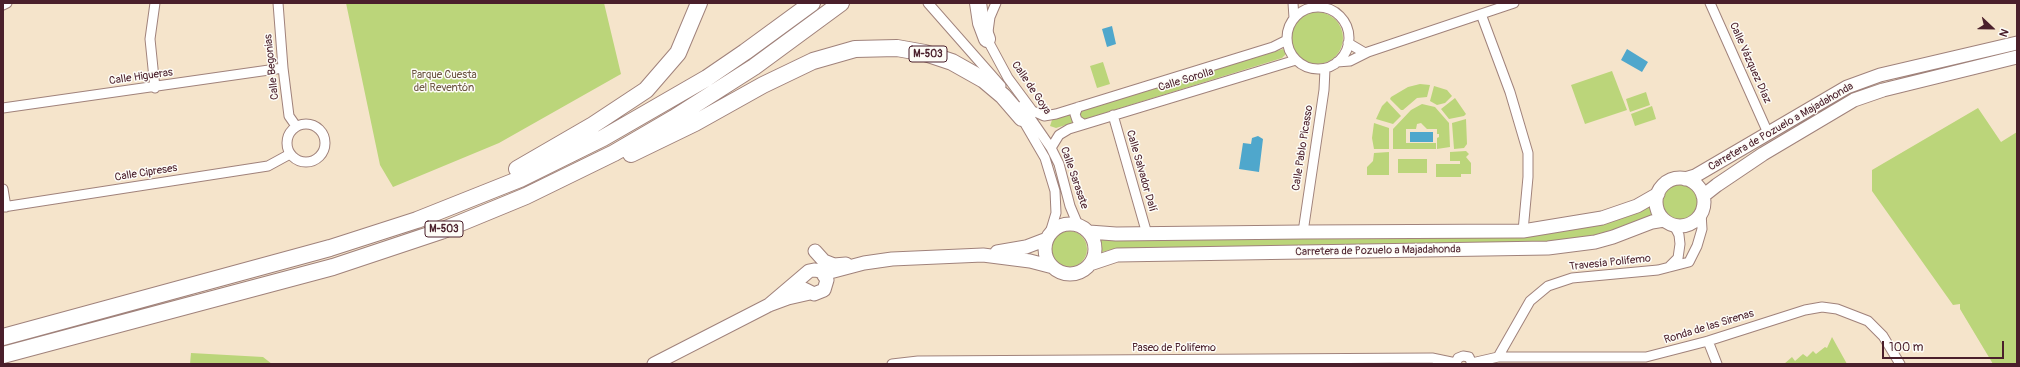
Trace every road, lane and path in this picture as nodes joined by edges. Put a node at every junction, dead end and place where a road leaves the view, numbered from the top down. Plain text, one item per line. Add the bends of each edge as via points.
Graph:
1 (7, 3) edge
2 (155, 3) edge
3 (278, 3) edge
4 (698, 3) edge
5 (812, 3) edge
6 (841, 3) edge
7 (928, 3) edge
8 (978, 3) edge
9 (996, 3) edge
10 (1292, 3) edge
11 (1514, 3) edge
12 (1710, 3) edge
13 (3, 5) edge
14 (1322, 6) edge
15 (1481, 14) junction
16 (1294, 18) junction
17 (987, 39) junction
18 (1287, 40) junction
19 (1348, 43) junction
20 (2017, 43) edge
21 (1365, 54) junction
22 (2017, 57) edge
23 (1296, 60) junction
24 (1337, 62) junction
25 (283, 68) junction
26 (1325, 69) junction
27 (1000, 85) junction
28 (155, 88) junction
29 (1078, 107) junction
30 (3, 108) edge
31 (1027, 115) junction
32 (1113, 115) junction
33 (1083, 124) junction
34 (296, 126) junction
35 (1768, 133) junction
36 (1050, 145) junction
37 (290, 154) junction
38 (1685, 179) junction
39 (3, 189) edge
40 (535, 192) junction
41 (1658, 194) junction
42 (1703, 196) junction
43 (4, 207) edge
44 (1701, 213) junction
45 (417, 220) junction
46 (1669, 223) junction
47 (1083, 229) junction
48 (1523, 231) junction
49 (1303, 232) junction
50 (1147, 234) junction
51 (1048, 236) junction
52 (983, 255) junction
53 (864, 263) junction
54 (1090, 264) junction
55 (1053, 267) junction
56 (1667, 269) junction
57 (820, 271) junction
58 (803, 277) junction
59 (826, 286) junction
60 (810, 293) junction
61 (769, 305) junction
62 (3, 337) edge
63 (1708, 341) junction
64 (3, 355) edge
65 (1498, 357) junction
66 (1603, 361) edge
67 (1124, 362) edge
68 (1343, 362) edge
69 (1472, 363) edge
70 (654, 364) edge
71 (892, 364) edge
72 (1456, 364) edge
73 (1717, 364) edge
74 (1900, 364) edge

1 - 13 street
2 - 28 street via 150,39
3 - 25 street, Calle Begonias
4 - 45 highway via 678,52 646,90 593,125 524,165 464,193
5 - 45 highway, M-503 via 713,73 603,138 520,179
6 - 40 highway, M-503 via 715,93 614,153
7 - 27 street, Calle Sarasate
8 - 17 highway
9 - 17 street via 990,17
10 - 16 street
11 - 15 street
12 - 35 street, Calle Vázquez Díaz
14 - 16 street
14 - 19 street via 1341,18 1347,28
15 - 21 street
15 - 48 street via 1510,92 1528,153
16 - 18 street
17 - 31 street, Calle de Goya
18 - 23 street
18 - 29 street, Calle Sorolla via 1273,47
19 - 21 street
19 - 24 street via 1344,56
20 - 35 street, Carretera de Pozuelo a Majadahonda via 1868,78 1847,87
21 - 24 street via 1350,61
22 - 42 street, Carretera de Pozuelo a Majadahonda via 1883,90 1854,100 1763,154
23 - 26 street via 1307,67
23 - 32 street, Calle Sorolla
24 - 26 street
25 - 28 street, Calle Higueras
25 - 34 street, Calle Begonias via 289,116
26 - 49 street, Calle Pablo Picasso
27 - 31 street, Calle Sarasate
27 - 36 street, Calle Sarasate via 1029,114
28 - 30 street, Calle Higueras
29 - 31 street, Calle Sorolla via 1044,116
29 - 33 street via 1075,114 1077,120
31 - 36 street, Calle de Goya via 1046,132
31 - 40 highway, M-503 via 984,80 952,62 925,53 897,48 855,49 814,61 607,166
31 - 51 street, Calle Sarasate via 1045,158 1055,191 1056,213
32 - 33 street, Calle Sorolla
32 - 50 street, Calle Salvador Dalí
33 - 36 street, Calle Sorolla via 1059,135
34 - 37 street via 288,136 287,148
34 - 37 street via 314,126 323,134 324,147 312,161 300,161
35 - 38 street, Carretera de Pozuelo a Majadahonda via 1695,176
36 - 47 street, Calle Sarasate via 1059,164 1070,206
37 - 43 street, Calle Cipreses via 268,166
38 - 41 street via 1671,180
38 - 42 street via 1696,185
39 - 43 street
40 - 64 highway, M-503 via 441,231 333,267
41 - 46 street via 1657,208
41 - 48 street, Carretera de Pozuelo a Majadahonda via 1636,206 1602,218
42 - 44 street
44 - 46 street via 1692,223 1680,226
44 - 56 street, Travesía Polifemo via 1702,229 1689,262
45 - 62 highway, M-503 via 344,244
46 - 54 street, Carretera de Pozuelo a Majadahonda via 1652,222 1613,238 1548,248 1117,255
46 - 56 street via 1679,236 1678,258
47 - 50 street, Carretera de Pozuelo a Majadahonda via 1116,234
47 - 51 street via 1063,225
47 - 54 street via 1095,248
48 - 49 street, Carretera de Pozuelo a Majadahonda
49 - 50 street, Carretera de Pozuelo a Majadahonda
51 - 52 street via 1026,247
51 - 55 street via 1045,254
52 - 53 street via 931,256
52 - 55 street via 1030,260
53 - 57 street via 830,272
53 - 57 street via 834,265 824,261 816,251
53 - 59 street
54 - 55 street via 1072,274
56 - 65 street, Travesía Polifemo via 1572,278 1548,286 1530,301
57 - 58 street via 809,271
57 - 59 street via 827,280
58 - 60 street via 803,285
58 - 61 street
59 - 60 street via 817,294
60 - 61 street
61 - 70 street
63 - 66 street, Ronda de las Sirenas via 1646,358
63 - 73 street
63 - 74 street, Ronda de las Sirenas via 1822,307 1837,309 1868,321 1883,336
65 - 66 street, Ronda de las Sirenas
65 - 69 street, Ronda de las Sirenas
67 - 68 street, Paseo de Polifemo
67 - 71 street, Paseo de Polifemo via 918,361
68 - 72 street, Paseo de Polifemo via 1432,358
69 - 72 street via 1469,357 1463,356 1458,358

